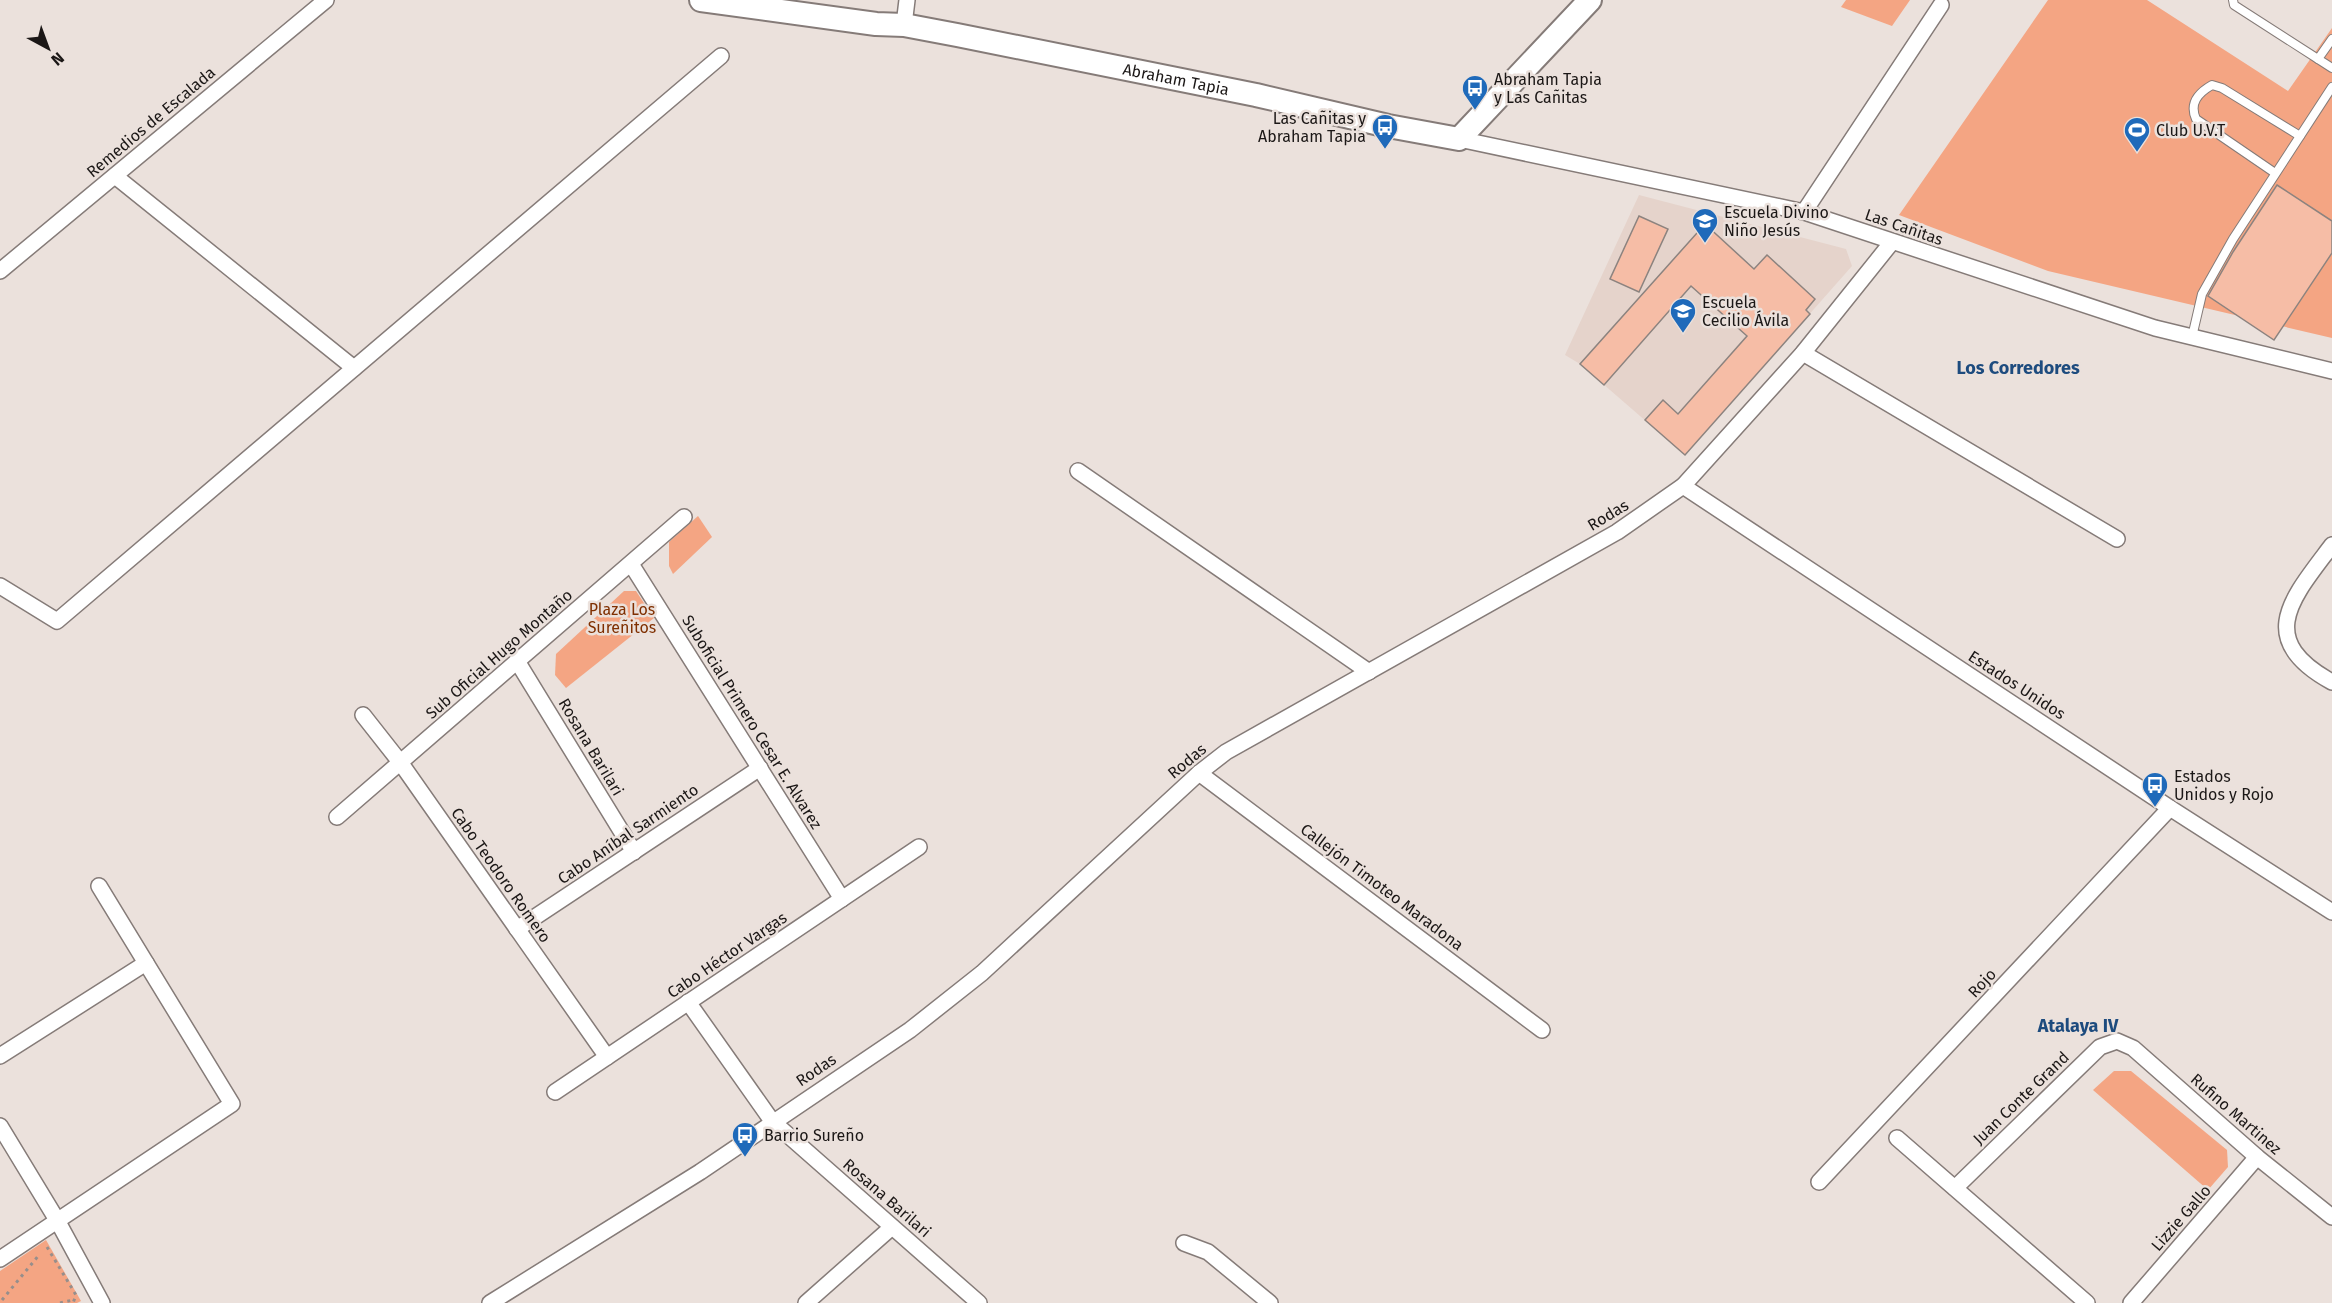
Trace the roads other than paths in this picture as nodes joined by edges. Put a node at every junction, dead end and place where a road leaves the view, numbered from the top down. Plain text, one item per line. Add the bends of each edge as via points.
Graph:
1 (326, 0) edge
2 (701, 0) edge
3 (908, 0) edge
4 (1590, 0) edge
5 (2233, 0) edge
6 (1941, 5) dead end
7 (904, 25) junction
8 (2332, 39) edge
9 (721, 56) dead end
10 (2318, 58) junction
11 (2332, 68) edge
12 (2332, 87) edge
13 (2300, 136) junction
14 (1459, 138) junction
15 (2275, 173) junction
16 (115, 176) junction
17 (1804, 212) junction
18 (1892, 242) junction
19 (0, 271) edge
20 (2192, 337) junction
21 (1803, 352) junction
22 (354, 368) junction
23 (2332, 371) edge
24 (1078, 471) dead end
25 (1683, 486) junction
26 (684, 517) dead end
27 (2117, 539) dead end
28 (2332, 545) edge
29 (631, 564) junction
30 (0, 586) edge
31 (518, 661) junction
32 (1369, 672) junction
33 (2332, 682) edge
34 (363, 715) dead end
35 (400, 762) junction
36 (760, 768) junction
37 (1199, 772) junction
38 (2170, 808) junction
39 (337, 817) dead end
40 (919, 847) dead end
41 (634, 852) junction
42 (99, 886) dead end
43 (842, 899) junction
44 (2332, 912) edge
45 (517, 929) junction
46 (146, 963) junction
47 (688, 1002) junction
48 (1542, 1030) dead end
49 (2117, 1041) joint
50 (0, 1056) edge
51 (607, 1057) junction
52 (555, 1092) dead end
53 (772, 1121) junction
54 (0, 1126) edge
55 (1897, 1138) dead end
56 (2257, 1157) junction
57 (1819, 1182) dead end
58 (1955, 1188) junction
59 (2332, 1217) edge
60 (57, 1220) junction
61 (892, 1227) junction
62 (1184, 1243) dead end
63 (0, 1259) edge
64 (102, 1303) edge
65 (490, 1303) edge
66 (806, 1303) edge
67 (980, 1303) edge
68 (1270, 1303) edge
69 (2087, 1303) edge
70 (2131, 1303) edge

1 - 16 street, Remedios de Escalada
2 - 7 street, Abraham Tapia
3 - 7 street
4 - 14 street
5 - 10 lane via 2234,5
6 - 17 street
7 - 14 street, Abraham Tapia
8 - 10 lane
9 - 22 street
10 - 11 lane
12 - 13 lane
13 - 15 lane
13 - 15 lane via 2222,88 2212,85 2194,100 2192,110 2196,119
14 - 17 street, Las Cañitas
15 - 20 lane via 2202,294
16 - 19 street, Remedios de Escalada
16 - 22 street
17 - 18 street, Las Cañitas
18 - 20 street, Las Cañitas
18 - 21 street, Rodas
20 - 23 street, Las Cañitas
21 - 25 street, Rodas
21 - 27 street
22 - 30 street via 57,621
24 - 32 street
25 - 32 street, Rodas via 1617,532
25 - 38 street, Estados Unidos
26 - 29 street, Sub Oficial Hugo Montaño
28 - 33 street via 2295,594 2286,619 2288,639 2300,658
29 - 31 street, Sub Oficial Hugo Montaño
29 - 36 street, Suboficial Primero Cesar E. Alvarez
31 - 35 street, Sub Oficial Hugo Montaño
31 - 41 street, Rosana Barilari
32 - 37 street, Rodas
34 - 35 street, Cabo Teodoro Romero
35 - 39 street, Sub Oficial Hugo Montaño
35 - 45 street, Cabo Teodoro Romero
36 - 41 street, Cabo Aníbal Sarmiento
36 - 43 street, Suboficial Primero Cesar E. Alvarez
37 - 48 street, Callejón Timoteo Maradona
37 - 53 street, Rodas via 982,973 910,1030
38 - 44 street, Estados Unidos
38 - 57 street, Rojo
40 - 43 street, Cabo Héctor Vargas
41 - 45 street, Cabo Aníbal Sarmiento
42 - 46 street
43 - 47 street, Cabo Héctor Vargas
45 - 51 street, Cabo Teodoro Romero
46 - 50 street
46 - 60 street via 232,1104
47 - 51 street, Cabo Héctor Vargas
47 - 53 street, Rosana Barilari
49 - 56 street, Rufino Martinez via 2133,1048
49 - 58 street, Juan Conte Grand via 2100,1047
51 - 52 street, Cabo Héctor Vargas
53 - 61 street, Rosana Barilari
53 - 65 street, Rodas via 700,1172
54 - 60 street
55 - 58 street
56 - 59 street, Rufino Martinez
56 - 70 street, Lizzie Gallo
58 - 69 street
60 - 63 street
60 - 64 street
61 - 66 street
61 - 67 street, Rosana Barilari
62 - 68 street via 1208,1252

